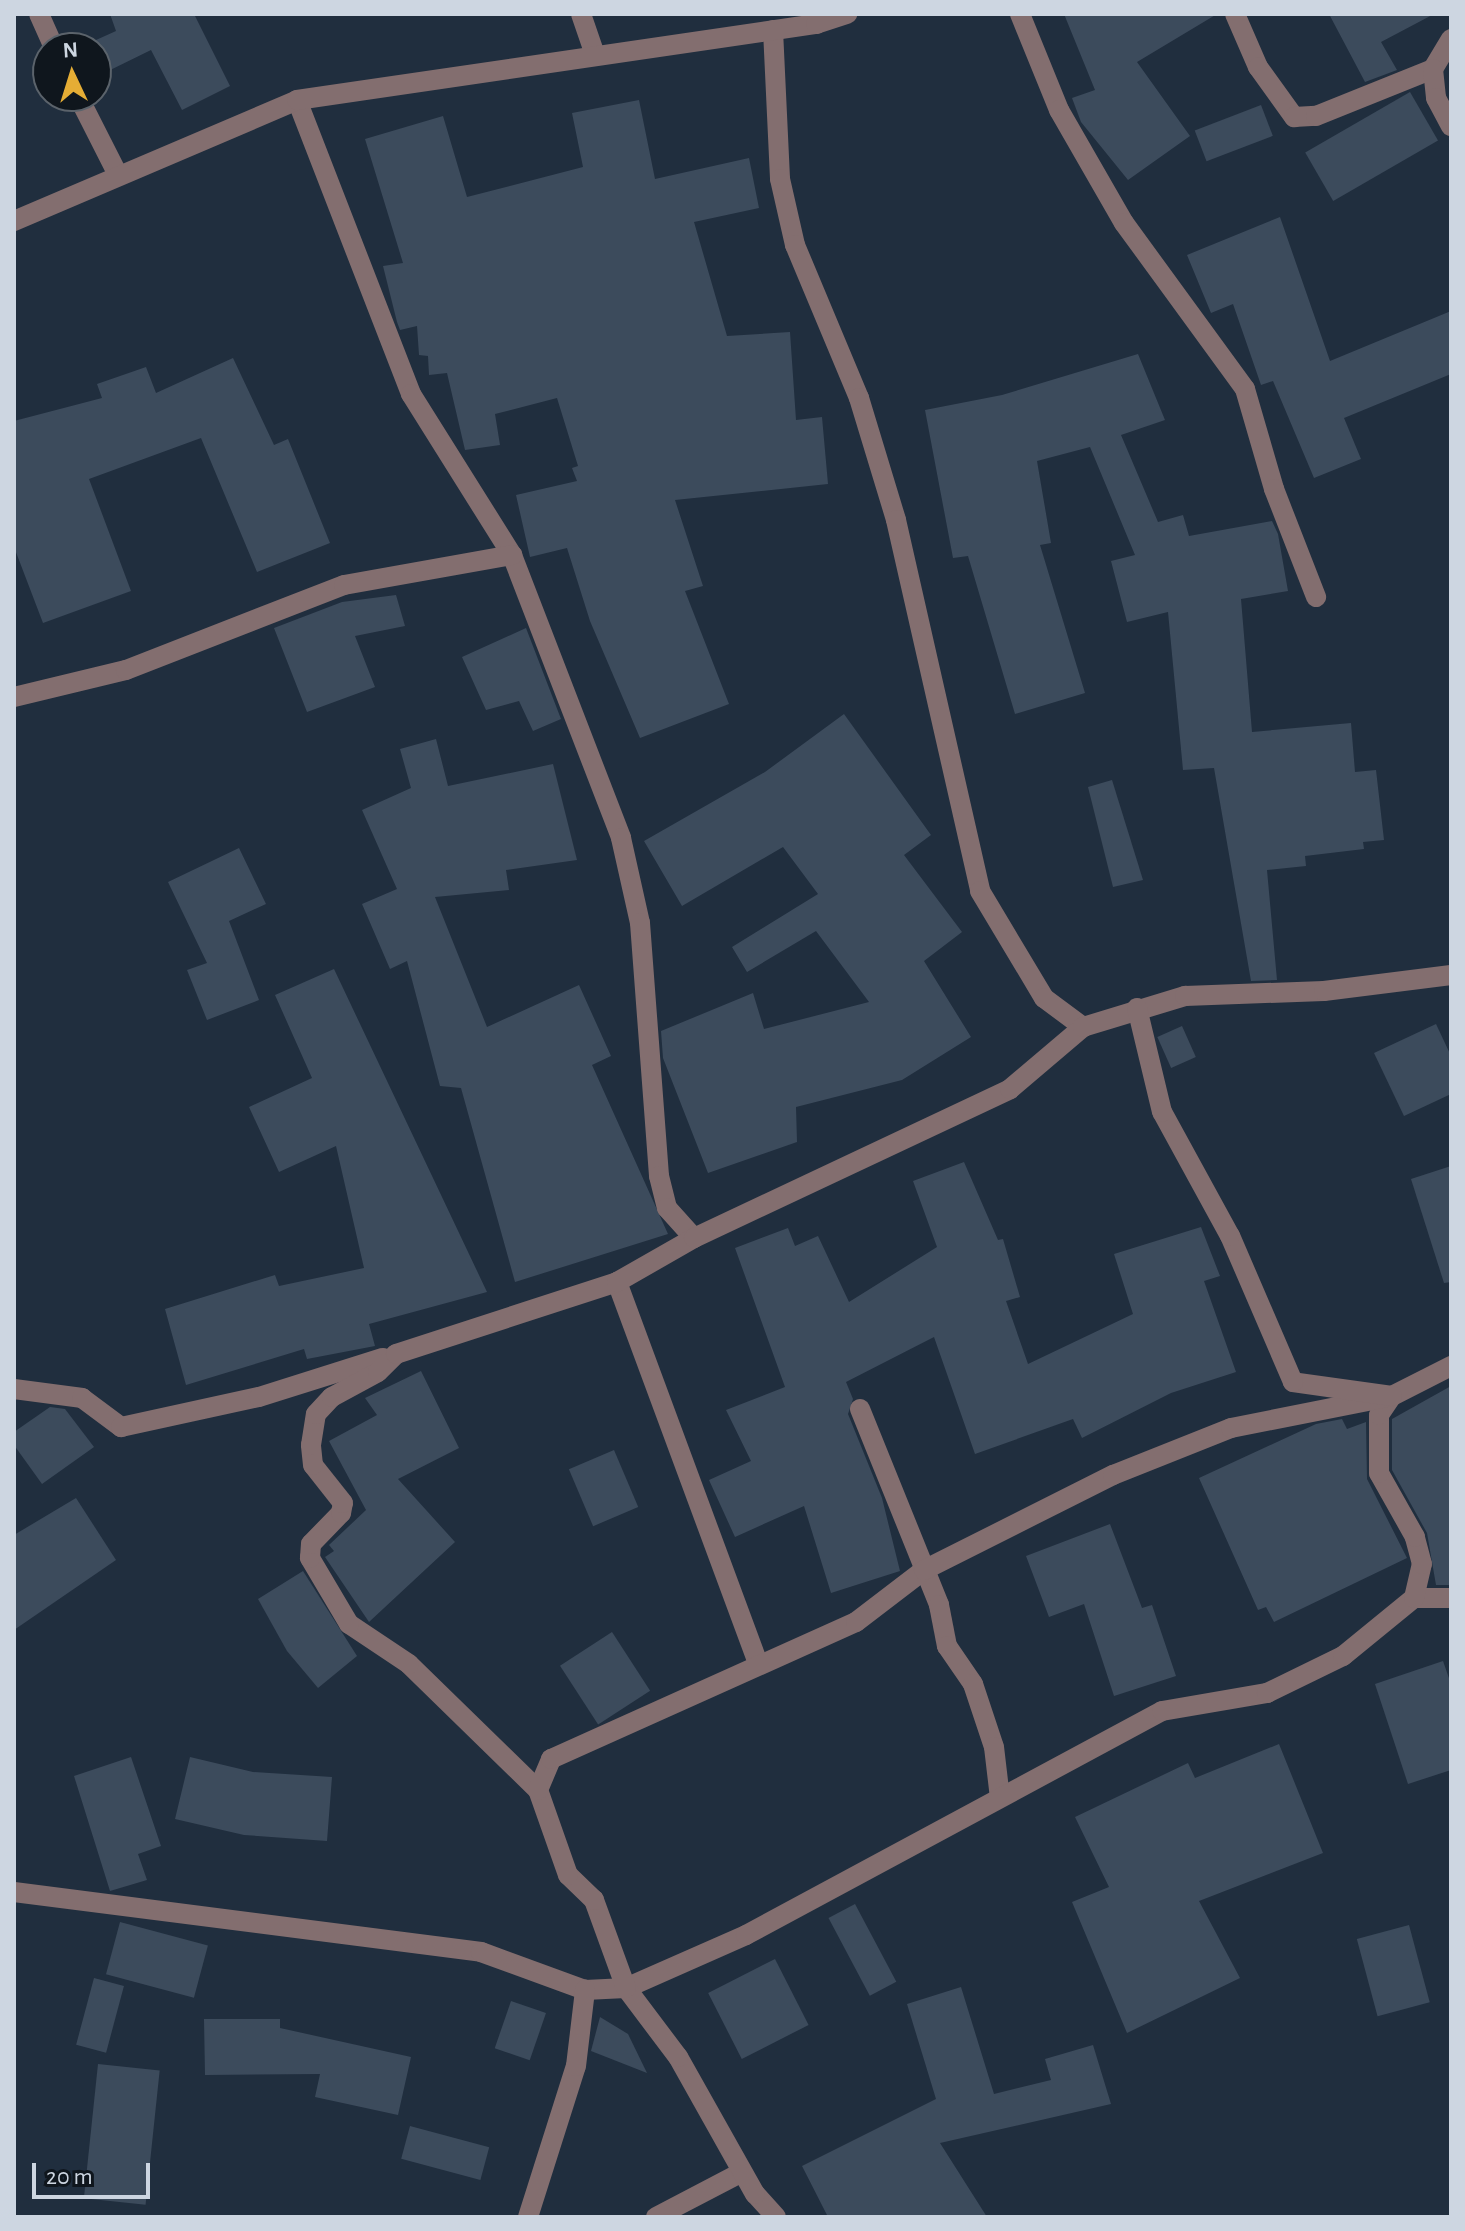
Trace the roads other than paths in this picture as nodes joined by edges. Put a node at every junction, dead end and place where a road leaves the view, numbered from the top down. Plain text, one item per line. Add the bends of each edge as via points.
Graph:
1 (581, 14) edge
2 (847, 14) edge
3 (1020, 14) edge
4 (1235, 14) edge
5 (814, 19) edge
6 (773, 30) junction
7 (1451, 39) edge
8 (594, 52) junction
9 (1433, 69) junction
10 (297, 100) junction
11 (86, 112) edge
12 (1451, 126) edge
13 (117, 173) junction
14 (14, 221) edge
15 (512, 555) junction
16 (1316, 597) dead end
17 (14, 697) edge
18 (1451, 975) edge
19 (1137, 1008) junction
20 (1083, 1027) junction
21 (694, 1238) junction
22 (617, 1282) junction
23 (396, 1354) junction
24 (1451, 1366) edge
25 (14, 1389) edge
26 (1392, 1396) junction
27 (860, 1409) dead end
28 (924, 1570) junction
29 (1414, 1598) junction
30 (1451, 1598) edge
31 (758, 1663) junction
32 (538, 1790) junction
33 (1000, 1798) junction
34 (14, 1892) edge
35 (626, 1988) junction
36 (585, 1990) junction
37 (742, 2172) junction
38 (528, 2217) edge
39 (656, 2217) edge
40 (776, 2217) edge

1 - 8 street
2 - 5 street
3 - 16 street via 1059,110 1124,223 1245,389 1278,502
4 - 9 street via 1258,67 1294,117 1316,116
5 - 6 street
6 - 8 street
6 - 20 street via 780,179 795,245 859,398 896,520 980,891 1044,998
7 - 9 street
8 - 10 street
9 - 12 street via 1436,98
10 - 13 street
10 - 15 street via 411,394
11 - 13 street
13 - 14 street
15 - 17 street via 344,585 126,670
15 - 21 street via 621,838 640,923 659,1176 667,1208
18 - 19 street via 1324,991 1185,996
19 - 20 street
19 - 26 street via 1162,1112 1230,1236 1293,1382
20 - 21 street via 1010,1089
21 - 22 street
22 - 23 street
22 - 31 street
23 - 25 street via 259,1397 121,1427 82,1398
23 - 32 street via 316,1414 313,1465 343,1503 341,1513 311,1544 310,1558 349,1624 409,1664
24 - 26 street
26 - 28 street via 1231,1428 1113,1475
26 - 29 street via 1379,1415 1379,1473 1415,1537 1422,1564
27 - 28 street
28 - 31 street via 856,1622
28 - 33 street via 947,1646 973,1684 982,1709
29 - 30 street
29 - 33 street via 1343,1656 1267,1693 1162,1711
31 - 32 street via 551,1759
32 - 35 street via 568,1875 594,1900
33 - 35 street via 746,1935
34 - 36 street via 481,1952
35 - 36 street
35 - 37 street via 678,2057
36 - 38 street via 576,2066
37 - 39 street
37 - 40 street

